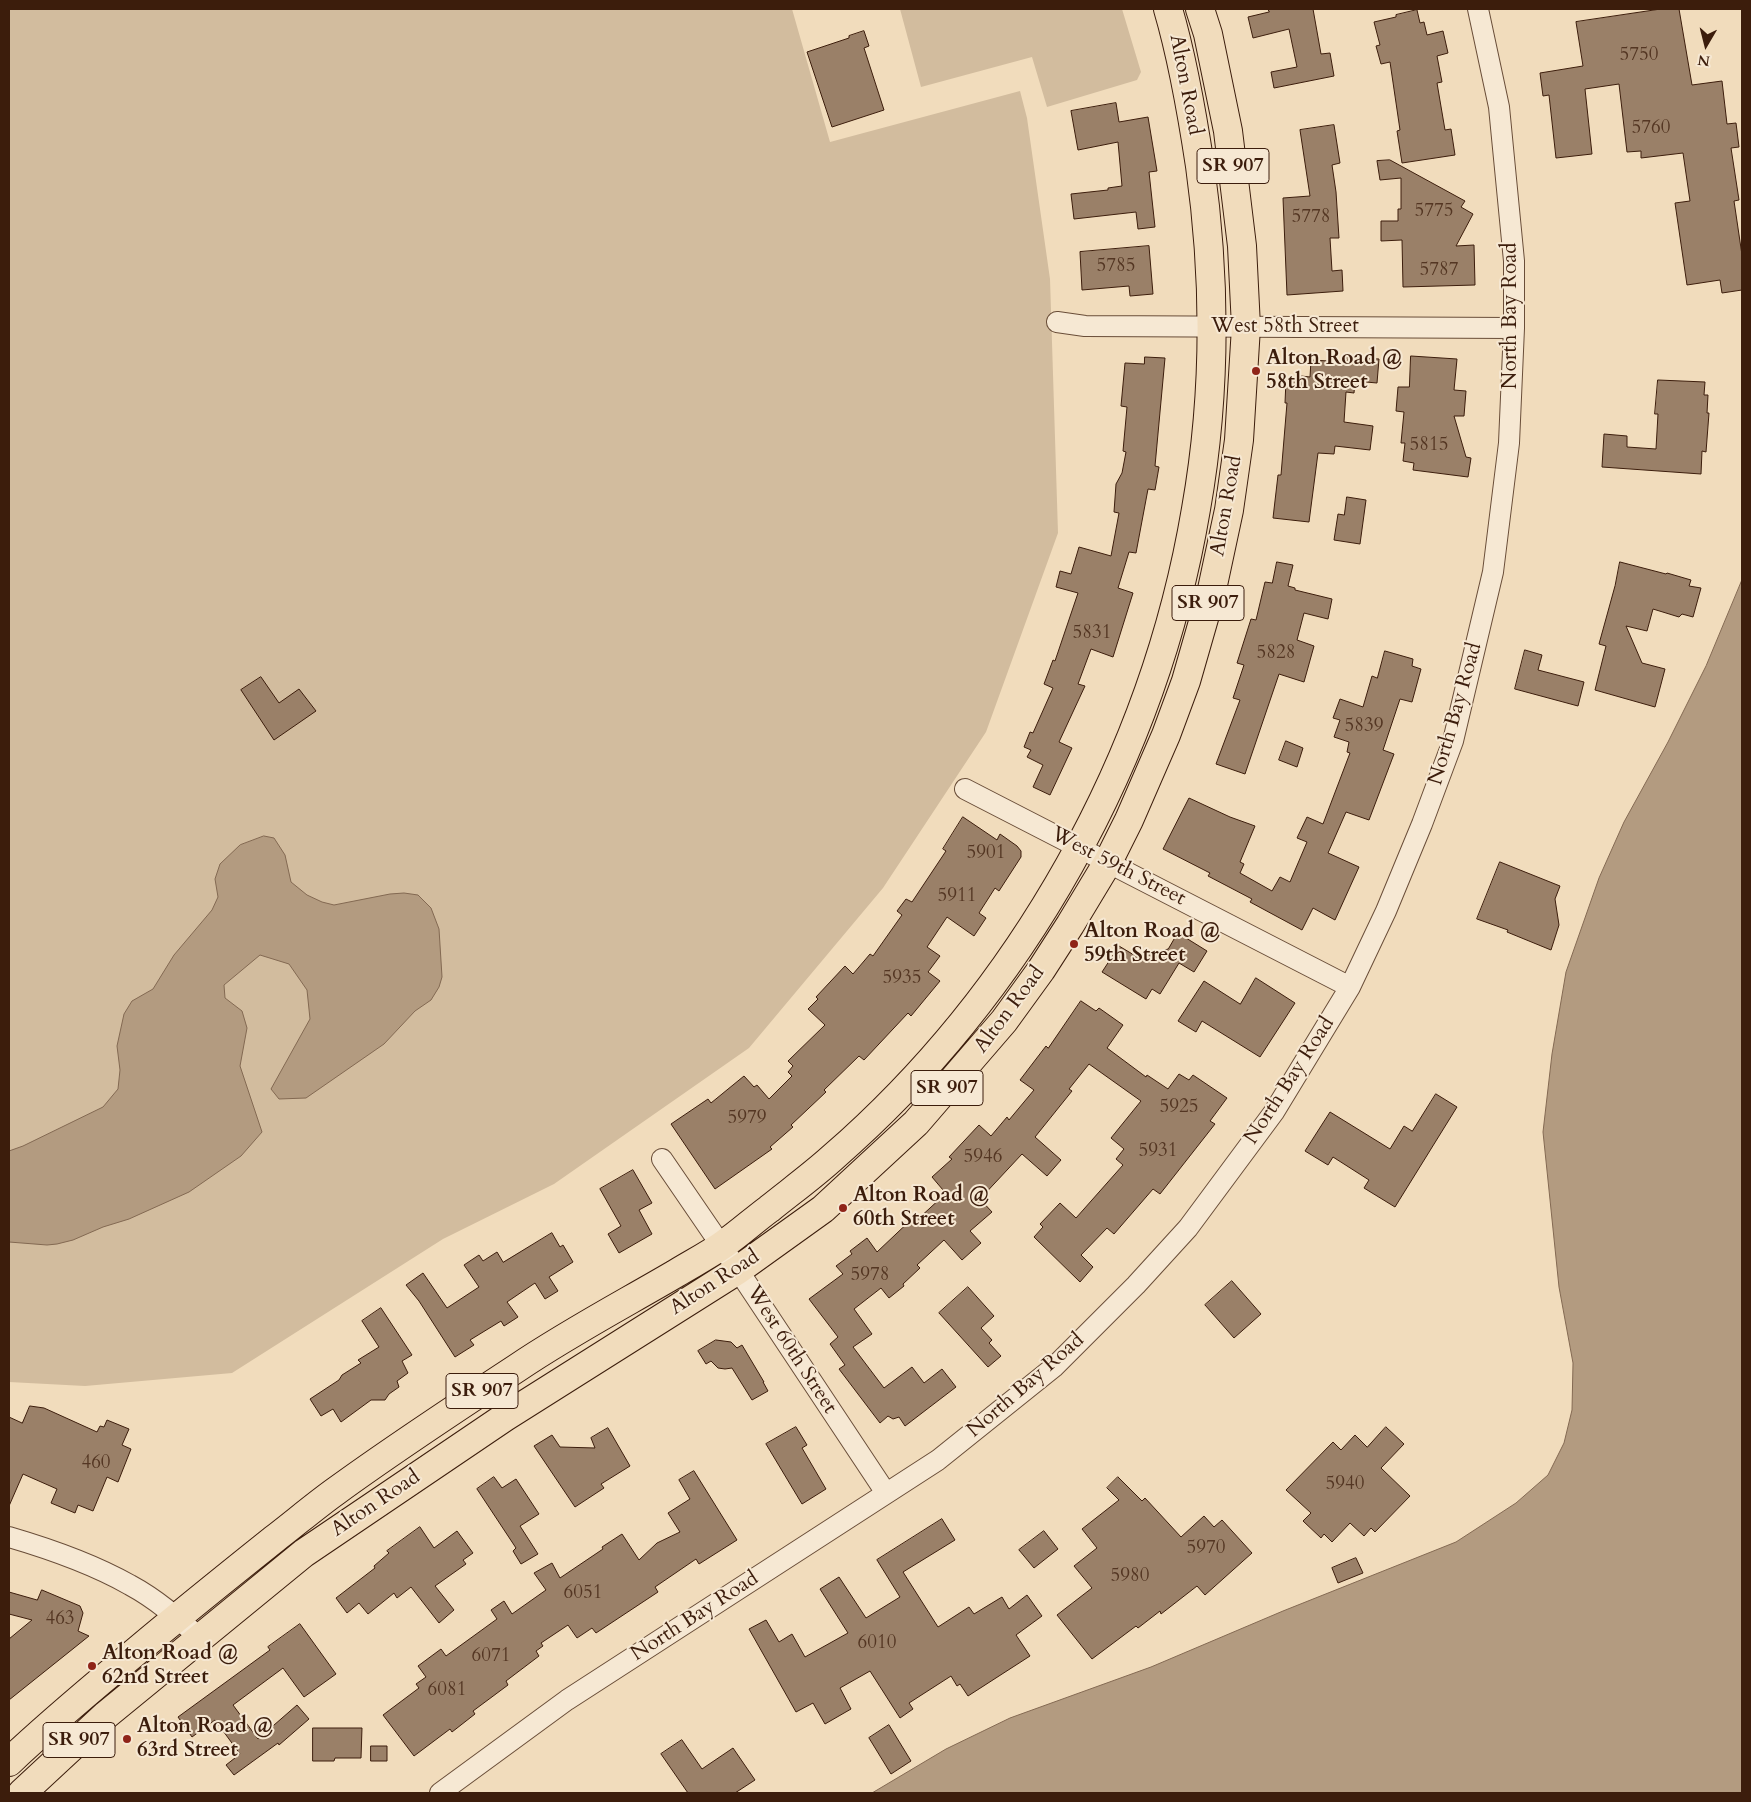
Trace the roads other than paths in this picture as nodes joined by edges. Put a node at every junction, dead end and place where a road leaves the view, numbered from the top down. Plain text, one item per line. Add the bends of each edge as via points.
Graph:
1 (1168, 9) edge
2 (1200, 9) edge
3 (1478, 9) edge
4 (1057, 322) dead end
5 (1212, 327) junction
6 (1246, 327) junction
7 (1514, 328) junction
8 (965, 789) dead end
9 (1078, 847) junction
10 (1108, 862) junction
11 (1350, 987) junction
12 (662, 1159) dead end
13 (722, 1246) junction
14 (738, 1270) junction
15 (886, 1493) junction
16 (9, 1537) edge
17 (177, 1617) junction
18 (200, 1638) junction
19 (9, 1762) edge
20 (22, 1793) edge
21 (440, 1793) edge

1 - 5 main road, Alton Road / SR 907 via 1200,167 1209,247
2 - 6 main road, Alton Road / SR 907 via 1228,131 1242,246
3 - 7 street, North Bay Road via 1499,107 1514,261
4 - 5 street, West 58th Street via 1085,326
5 - 6 street, West 58th Street
5 - 9 main road, Alton Road / SR 907 via 1206,435 1181,583 1135,728
6 - 7 street, West 58th Street
6 - 10 main road, Alton Road / SR 907 via 1239,440 1229,510 1211,594 1166,736
7 - 11 street, North Bay Road via 1509,443 1493,572 1452,740 1422,824
8 - 9 street, West 59th Street
9 - 10 street, West 59th Street
9 - 13 main road, Alton Road / SR 907 via 1044,909 978,1003 942,1047 828,1161
10 - 11 street, West 59th Street
10 - 14 main road, Alton Road / SR 907 via 1070,925 1004,1021 916,1124 823,1209
11 - 15 street, North Bay Road via 1274,1112 1188,1228 1136,1285 1054,1367 938,1460
12 - 13 street, West 60th Street
13 - 14 street, West 60th Street
13 - 17 main road, Alton Road / SR 907 via 523,1363 335,1491
14 - 15 street, West 60th Street
14 - 18 main road, Alton Road / SR 907 via 505,1417 377,1503 304,1553
15 - 21 street, North Bay Road via 567,1700
16 - 17 street via 115,1577
17 - 18 street
17 - 19 main road, Alton Road / SR 907 via 42,1730
18 - 20 main road, Alton Road / SR 907 via 106,1715

